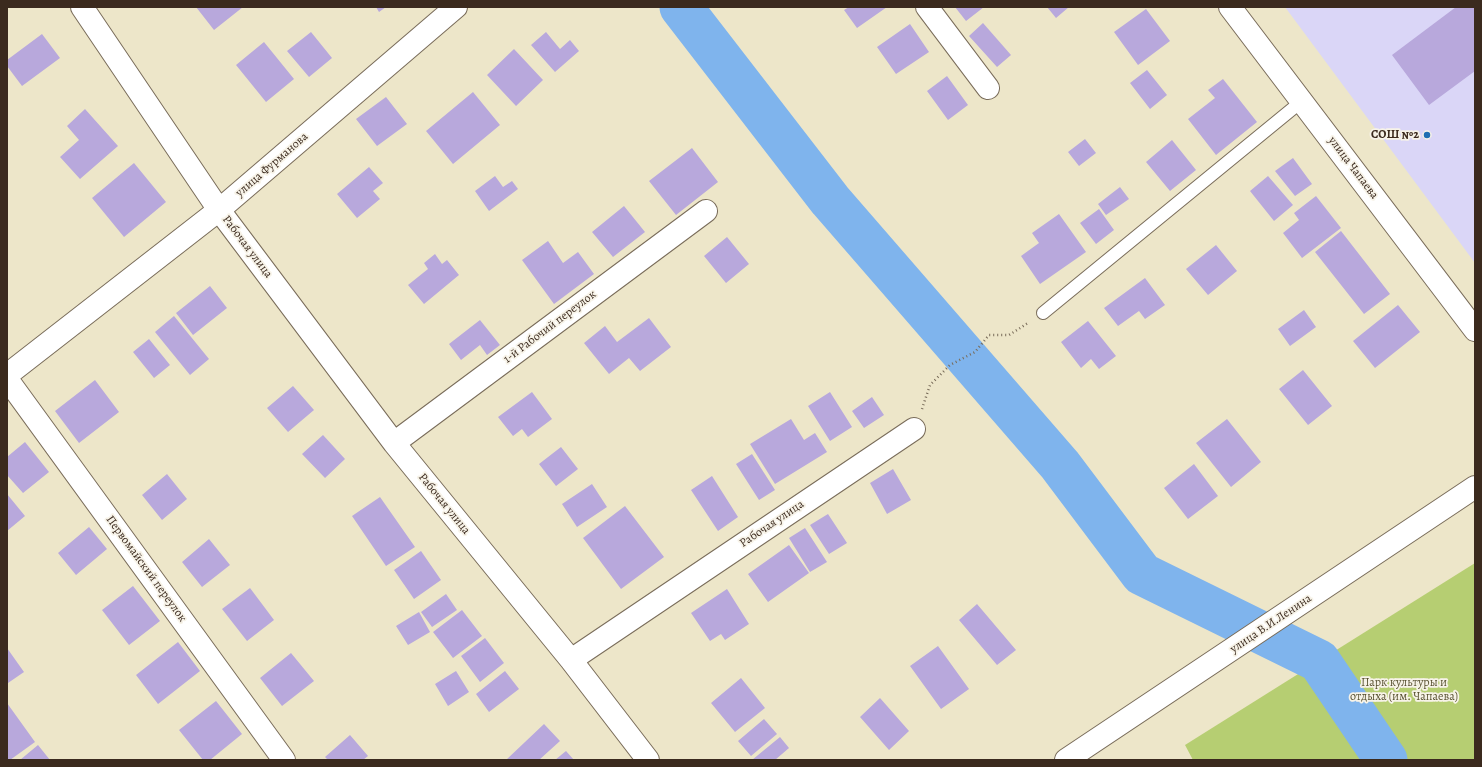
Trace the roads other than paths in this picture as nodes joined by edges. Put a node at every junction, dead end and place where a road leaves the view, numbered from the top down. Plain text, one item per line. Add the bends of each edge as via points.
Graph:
1 (82, 7) edge
2 (456, 7) edge
3 (927, 7) edge
4 (1230, 7) edge
5 (988, 88) dead end
6 (1302, 101) junction
7 (219, 210) junction
8 (706, 211) dead end
9 (1043, 313) road end
10 (1475, 330) edge
11 (7, 375) edge
12 (7, 379) edge
13 (914, 429) road end
14 (394, 442) junction
15 (1475, 487) edge
16 (571, 660) junction
17 (284, 760) edge
18 (648, 760) edge
19 (1066, 760) edge

1 - 7 street, Рабочая улица
2 - 7 street, улица Фурманова
3 - 5 street
4 - 6 street, улица Чапаева
6 - 9 lane
6 - 10 street, улица Чапаева
7 - 11 street, улица Фурманова
7 - 14 street, Рабочая улица
8 - 14 street, 1-й Рабочий переулок
12 - 17 street, Первомайский переулок
13 - 16 street, Рабочая улица
14 - 16 street, Рабочая улица
15 - 19 street, улица В.И.Ленина
16 - 18 street

